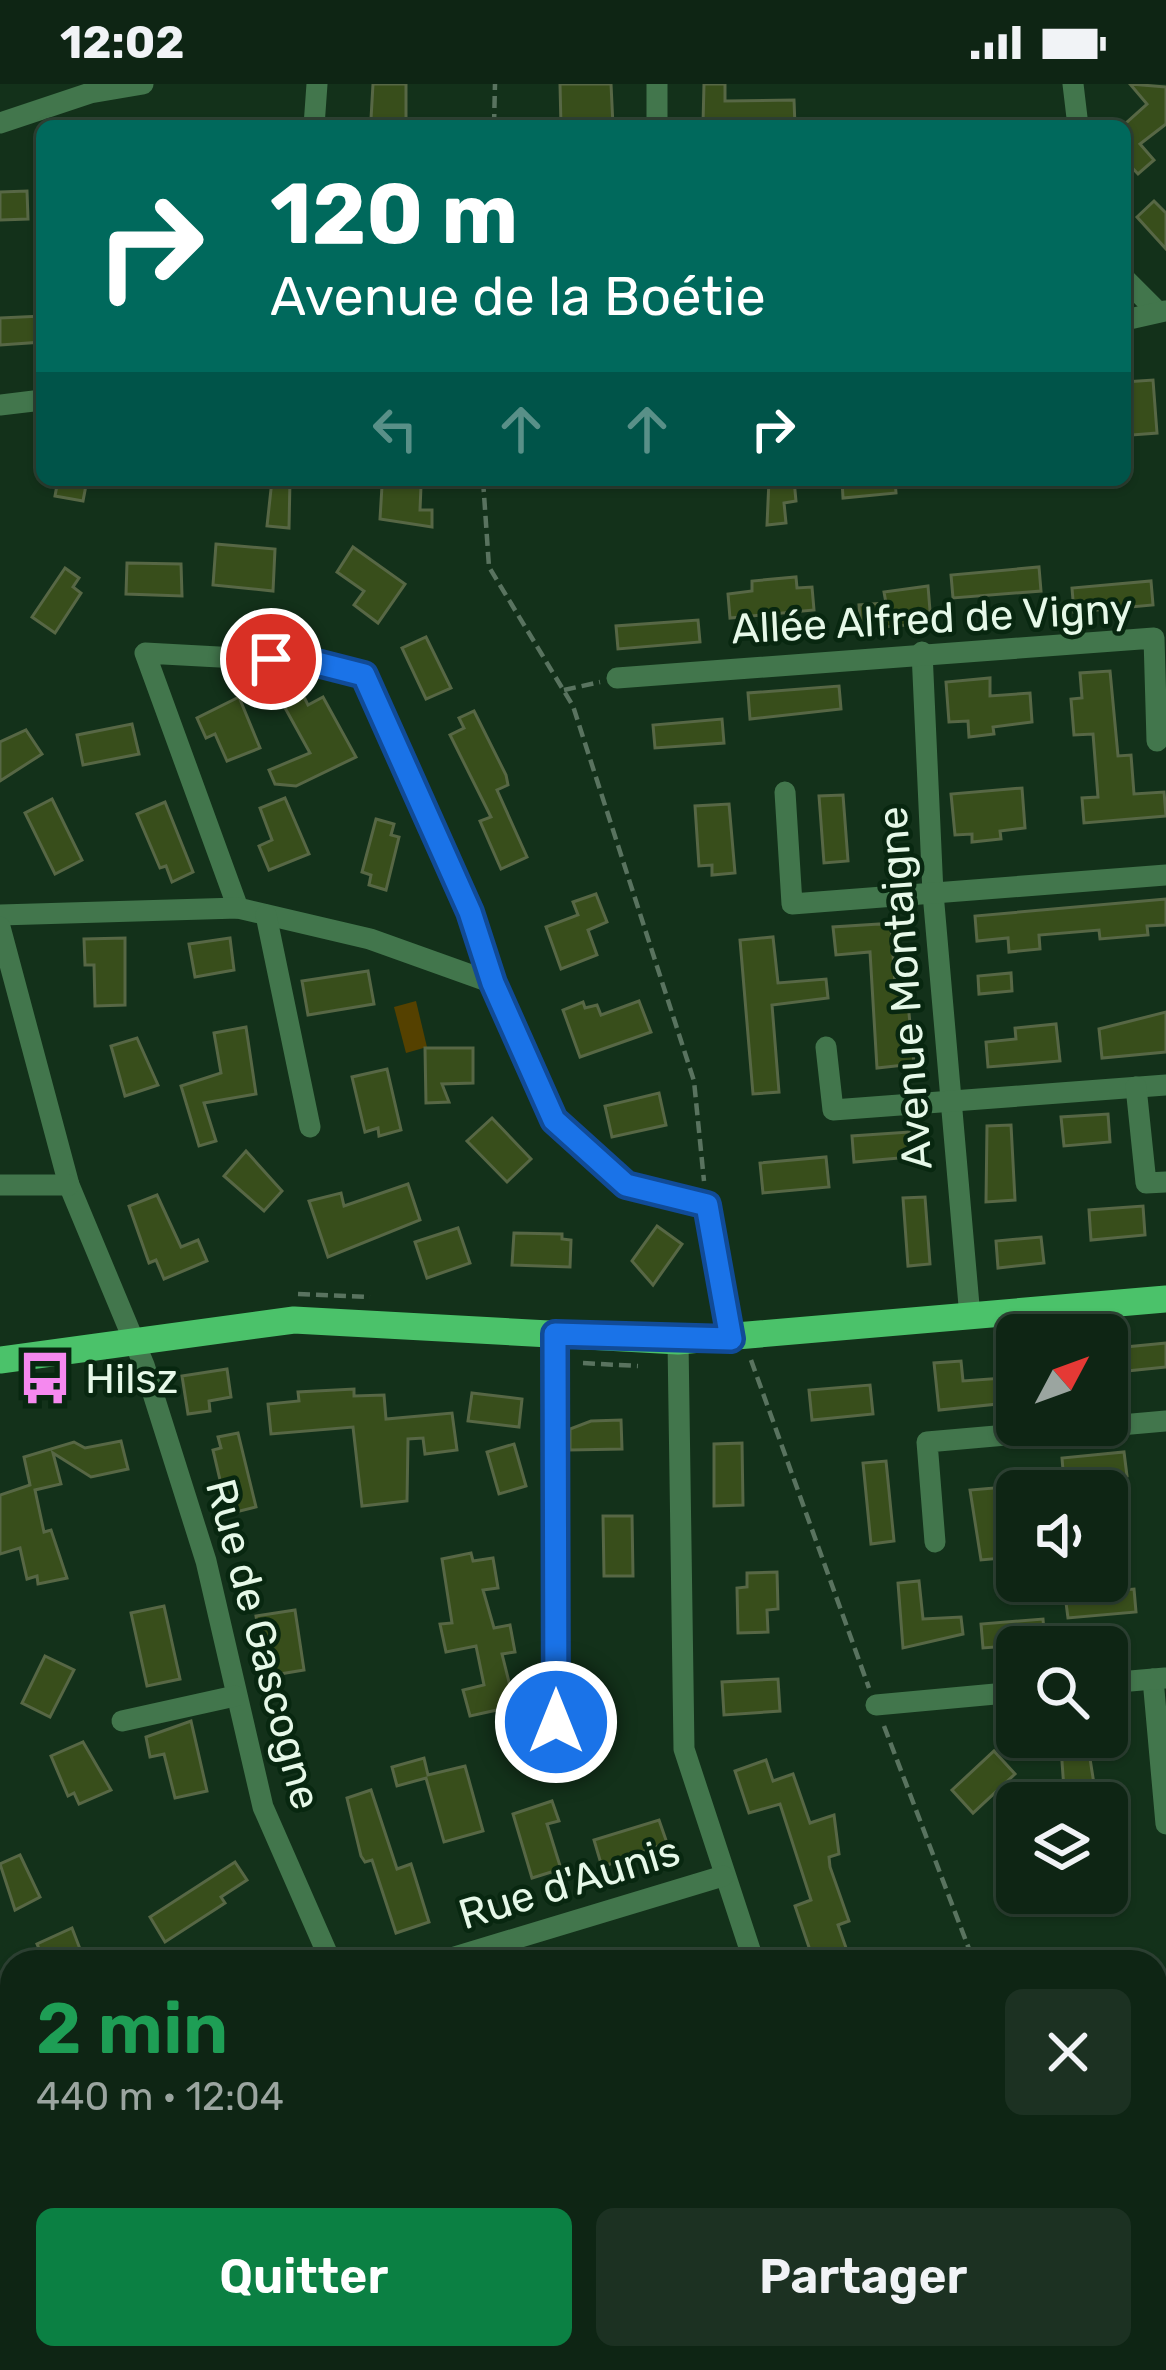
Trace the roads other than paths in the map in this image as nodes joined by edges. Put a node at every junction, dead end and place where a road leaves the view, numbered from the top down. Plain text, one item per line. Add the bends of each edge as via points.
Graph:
1 (143, 84) edge
2 (317, 84) edge
3 (657, 84) edge
4 (1073, 84) edge
5 (314, 120) edge
6 (657, 120) edge
7 (1077, 120) edge
8 (0, 123) edge
9 (1131, 284) edge
10 (1162, 311) edge
11 (1131, 319) edge
12 (36, 401) edge
13 (0, 405) edge
14 (922, 652) junction
15 (617, 678) road end
16 (1157, 741) dead end
17 (785, 792) dead end
18 (1166, 874) edge
19 (933, 893) junction
20 (238, 908) junction
21 (0, 915) edge
22 (266, 915) junction
23 (0, 927) edge
24 (493, 983) junction
25 (826, 1047) dead end
26 (1166, 1085) edge
27 (1136, 1087) junction
28 (950, 1100) junction
29 (310, 1126) dead end
30 (1166, 1182) edge
31 (69, 1185) junction
32 (0, 1186) edge
33 (1166, 1300) edge
34 (970, 1317) junction
35 (555, 1334) junction
36 (739, 1338) junction
37 (677, 1341) junction
38 (133, 1343) junction
39 (0, 1360) edge
40 (1166, 1421) edge
41 (935, 1541) dead end
42 (1160, 1678) edge
43 (1128, 1681) edge
44 (996, 1694) edge
45 (235, 1696) junction
46 (875, 1705) road end
47 (122, 1721) dead end
48 (556, 1722) dead end
49 (1166, 1824) edge
50 (723, 1876) junction
51 (326, 1950) edge
52 (478, 1950) edge
53 (750, 1950) edge

1 - 8 street
2 - 5 street
3 - 6 street
4 - 7 street
9 - 10 street
10 - 11 street
12 - 13 street
14 - 15 street, Allée Alfred de Vigny
14 - 16 street, Allée Alfred de Vigny via 1154,638
14 - 19 street, Avenue Montaigne
17 - 19 street via 792,904
18 - 19 street
19 - 28 street, Avenue Montaigne
20 - 21 street
20 - 22 street
20 - 24 street via 146,653 313,662 364,675 470,912
22 - 24 street via 370,939
22 - 29 street
23 - 31 street, Rue de Gascogne
24 - 36 street via 554,1120 626,1185 707,1205
25 - 28 street via 833,1110
26 - 27 street
27 - 28 street
27 - 30 street via 1146,1183
28 - 34 street, Avenue Montaigne
31 - 32 street
31 - 38 street, Rue de Gascogne
33 - 34 main road
34 - 36 main road
35 - 37 main road
35 - 38 main road via 294,1320
35 - 48 street
36 - 37 main road
37 - 50 street via 684,1749
38 - 39 main road
38 - 45 street, Rue de Gascogne via 206,1561
40 - 41 street via 927,1442
42 - 43 street
42 - 49 street
44 - 46 street
45 - 47 street
45 - 51 street, Rue de Gascogne via 263,1808
50 - 52 street, Rue d'Aunis
50 - 53 street

